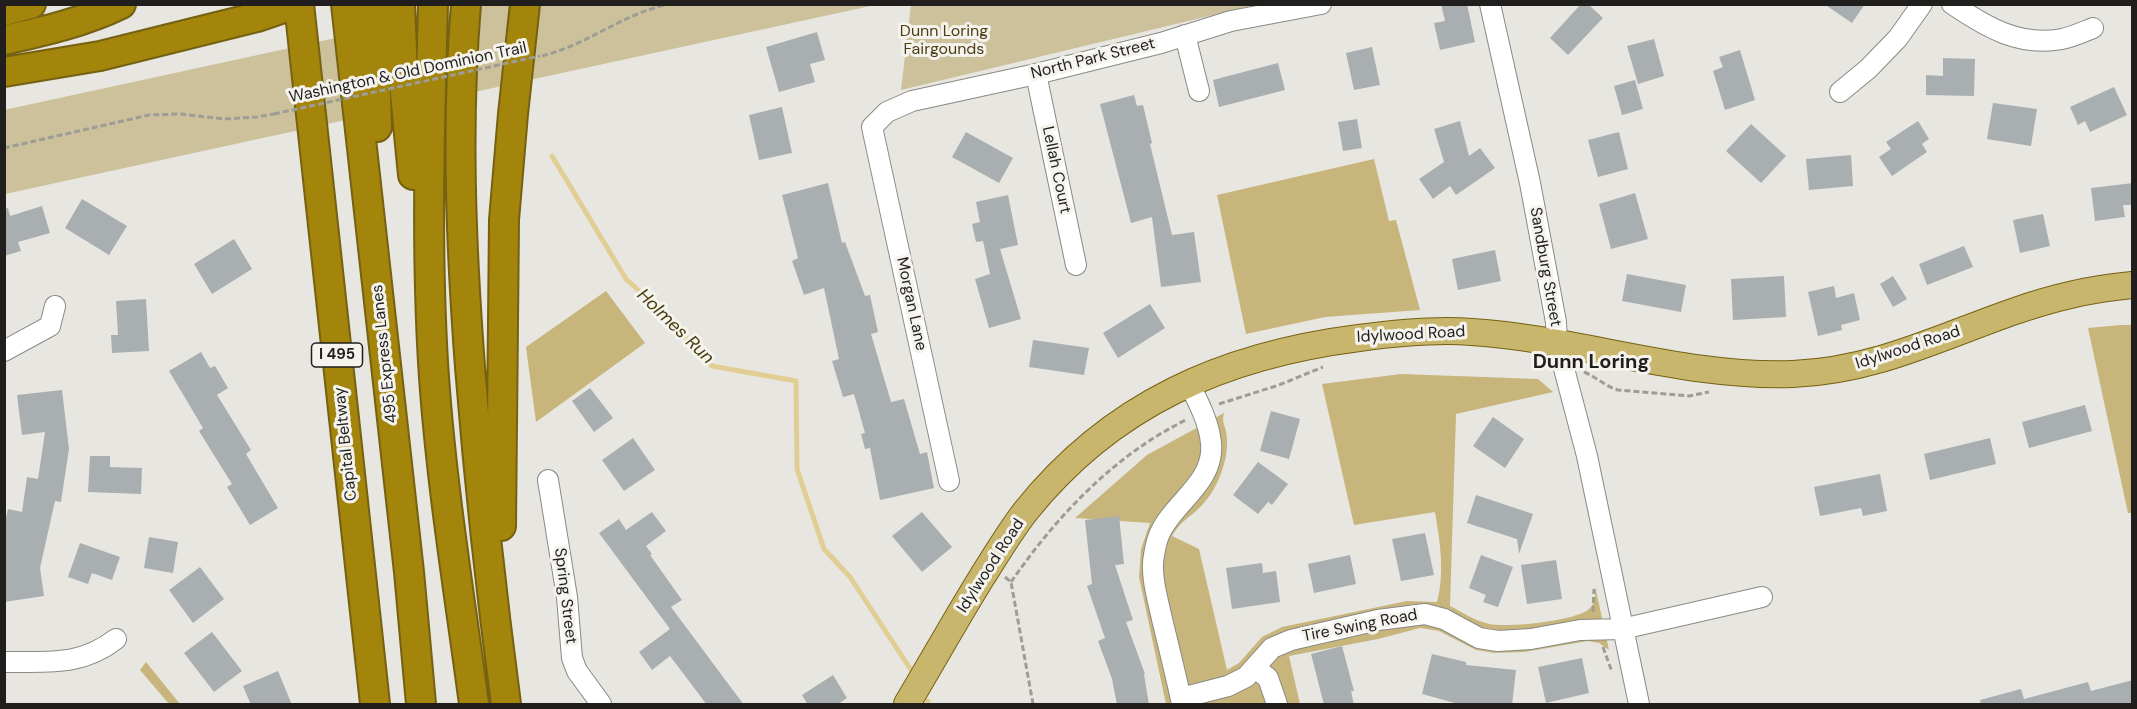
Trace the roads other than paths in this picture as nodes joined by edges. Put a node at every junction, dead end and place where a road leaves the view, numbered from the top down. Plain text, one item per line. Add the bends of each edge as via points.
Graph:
1 (31, 4) edge
2 (121, 4) edge
3 (297, 4) edge
4 (346, 4) edge
5 (374, 4) edge
6 (400, 4) edge
7 (433, 4) edge
8 (466, 4) edge
9 (525, 4) edge
10 (1320, 4) edge
11 (1490, 4) edge
12 (1922, 4) edge
13 (1952, 4) edge
14 (4, 11) edge
15 (2093, 28) dead end
16 (1185, 35) junction
17 (4, 40) edge
18 (4, 72) edge
19 (1036, 74) junction
20 (1199, 91) dead end
21 (1840, 92) dead end
22 (872, 127) joint
23 (1076, 265) dead end
24 (2133, 285) edge
25 (55, 306) dead end
26 (381, 321) junction
27 (4, 351) edge
28 (1560, 353) junction
29 (433, 362) junction
30 (1189, 383) junction
31 (548, 480) dead end
32 (950, 481) dead end
33 (1762, 597) dead end
34 (1622, 629) junction
35 (116, 639) dead end
36 (4, 662) edge
37 (1255, 668) junction
38 (505, 699) edge
39 (1182, 701) edge
40 (375, 705) edge
41 (421, 705) edge
42 (474, 705) edge
43 (601, 705) edge
44 (907, 705) edge
45 (1277, 705) edge
46 (1639, 705) edge

1 - 14 highway
2 - 17 highway via 62,27
3 - 18 highway via 100,56
3 - 40 highway, Capital Beltway / I 495
4 - 26 highway, 495 Express Lanes / I 495
5 - 26 highway
6 - 29 highway via 403,73
7 - 29 highway via 428,180
8 - 38 highway via 460,149 464,285
9 - 38 highway via 504,220 501,463
10 - 16 street, North Park Street via 1231,21
11 - 28 street, Sandburg Street via 1530,183
12 - 21 street via 1898,38
13 - 15 street via 1980,23 2019,40 2061,39
16 - 19 street, North Park Street
16 - 20 street
19 - 22 street, North Park Street via 905,103 887,112
19 - 23 street, Lellah Court
22 - 32 street, Morgan Lane
24 - 28 main road, Idylwood Road via 2068,295 1896,355 1835,370 1767,374
25 - 27 street via 50,326
26 - 41 highway, 495 Express Lanes / I 495
28 - 30 main road, Idylwood Road via 1471,332 1380,335 1284,351 1233,365
28 - 34 street, Sandburg Street via 1587,456
29 - 42 highway
30 - 39 street via 1203,412 1211,444 1210,459 1205,474 1160,533 1153,558 1156,591
30 - 44 main road, Idylwood Road via 1117,423 1054,479 1003,543
31 - 43 street, Spring Street via 567,597 572,658
33 - 34 street, Tire Swing Road
34 - 37 street, Tire Swing Road via 1497,641 1479,638 1444,619 1425,614 1291,639 1272,648
34 - 46 street, Sandburg Street
35 - 36 street via 71,661
37 - 39 street, Tire Swing Road via 1228,686
37 - 45 street via 1268,678

